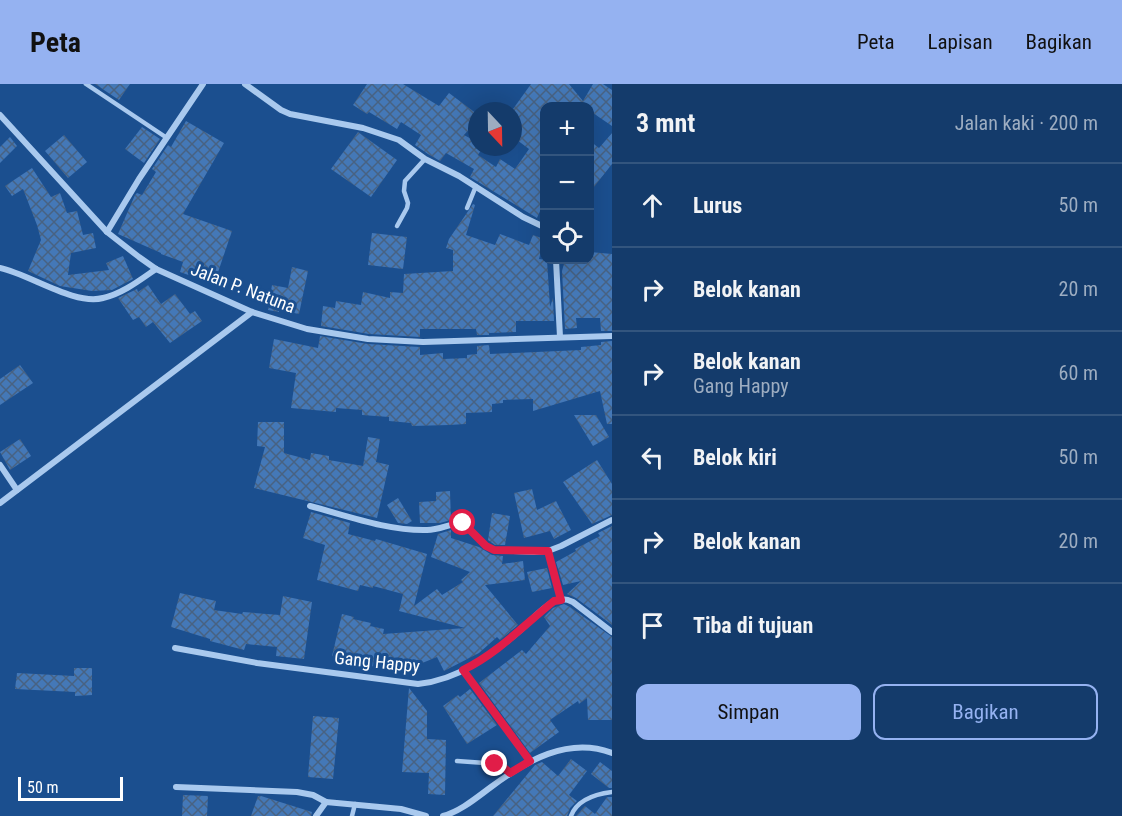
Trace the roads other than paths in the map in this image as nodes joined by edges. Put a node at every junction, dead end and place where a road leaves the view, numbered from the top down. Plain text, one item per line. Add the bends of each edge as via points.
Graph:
1 (86, 84) edge
2 (203, 84) edge
3 (245, 84) edge
4 (0, 115) edge
5 (167, 138) junction
6 (425, 159) junction
7 (476, 186) junction
8 (467, 208) dead end
9 (540, 225) edge
10 (397, 226) dead end
11 (107, 232) junction
12 (556, 264) edge
13 (0, 268) edge
14 (156, 269) junction
15 (252, 312) junction
16 (612, 336) edge
17 (560, 338) junction
18 (0, 465) edge
19 (17, 490) junction
20 (0, 503) edge
21 (310, 506) dead end
22 (612, 520) edge
23 (548, 551) junction
24 (561, 600) junction
25 (612, 632) edge
26 (175, 648) dead end
27 (463, 670) junction
28 (612, 753) edge
29 (457, 761) dead end
30 (530, 761) junction
31 (510, 773) junction
32 (176, 787) dead end
33 (612, 792) edge
34 (326, 802) junction
35 (355, 804) junction
36 (316, 816) edge
37 (352, 816) edge
38 (426, 816) edge
39 (443, 816) edge
40 (571, 816) edge

1 - 5 lane
2 - 5 street
3 - 6 street via 290,114 375,131 399,140
4 - 11 street, Jalan P. Natuna
5 - 11 street
6 - 7 street
6 - 10 lane via 405,181 408,208
7 - 8 lane
7 - 9 street
11 - 14 street, Jalan P. Natuna
12 - 17 street
13 - 14 street via 94,300 116,294
14 - 15 street, Jalan P. Natuna
15 - 17 street, Jalan P. Natuna via 307,329 368,339 423,342
15 - 19 street
16 - 17 street, Jalan P. Natuna
18 - 19 street
19 - 20 street
21 - 23 street via 404,529 429,530 463,523 494,550
22 - 23 street
23 - 24 street
24 - 25 street via 573,602
24 - 27 street, Gang Happy via 554,601 497,650
26 - 27 street, Gang Happy via 403,683 430,683
27 - 30 street
28 - 30 street via 580,747
29 - 31 lane via 499,764
30 - 31 street
31 - 39 street
32 - 34 street via 297,792
33 - 40 lane via 584,800
34 - 35 street
34 - 36 street
35 - 37 lane
35 - 38 street

